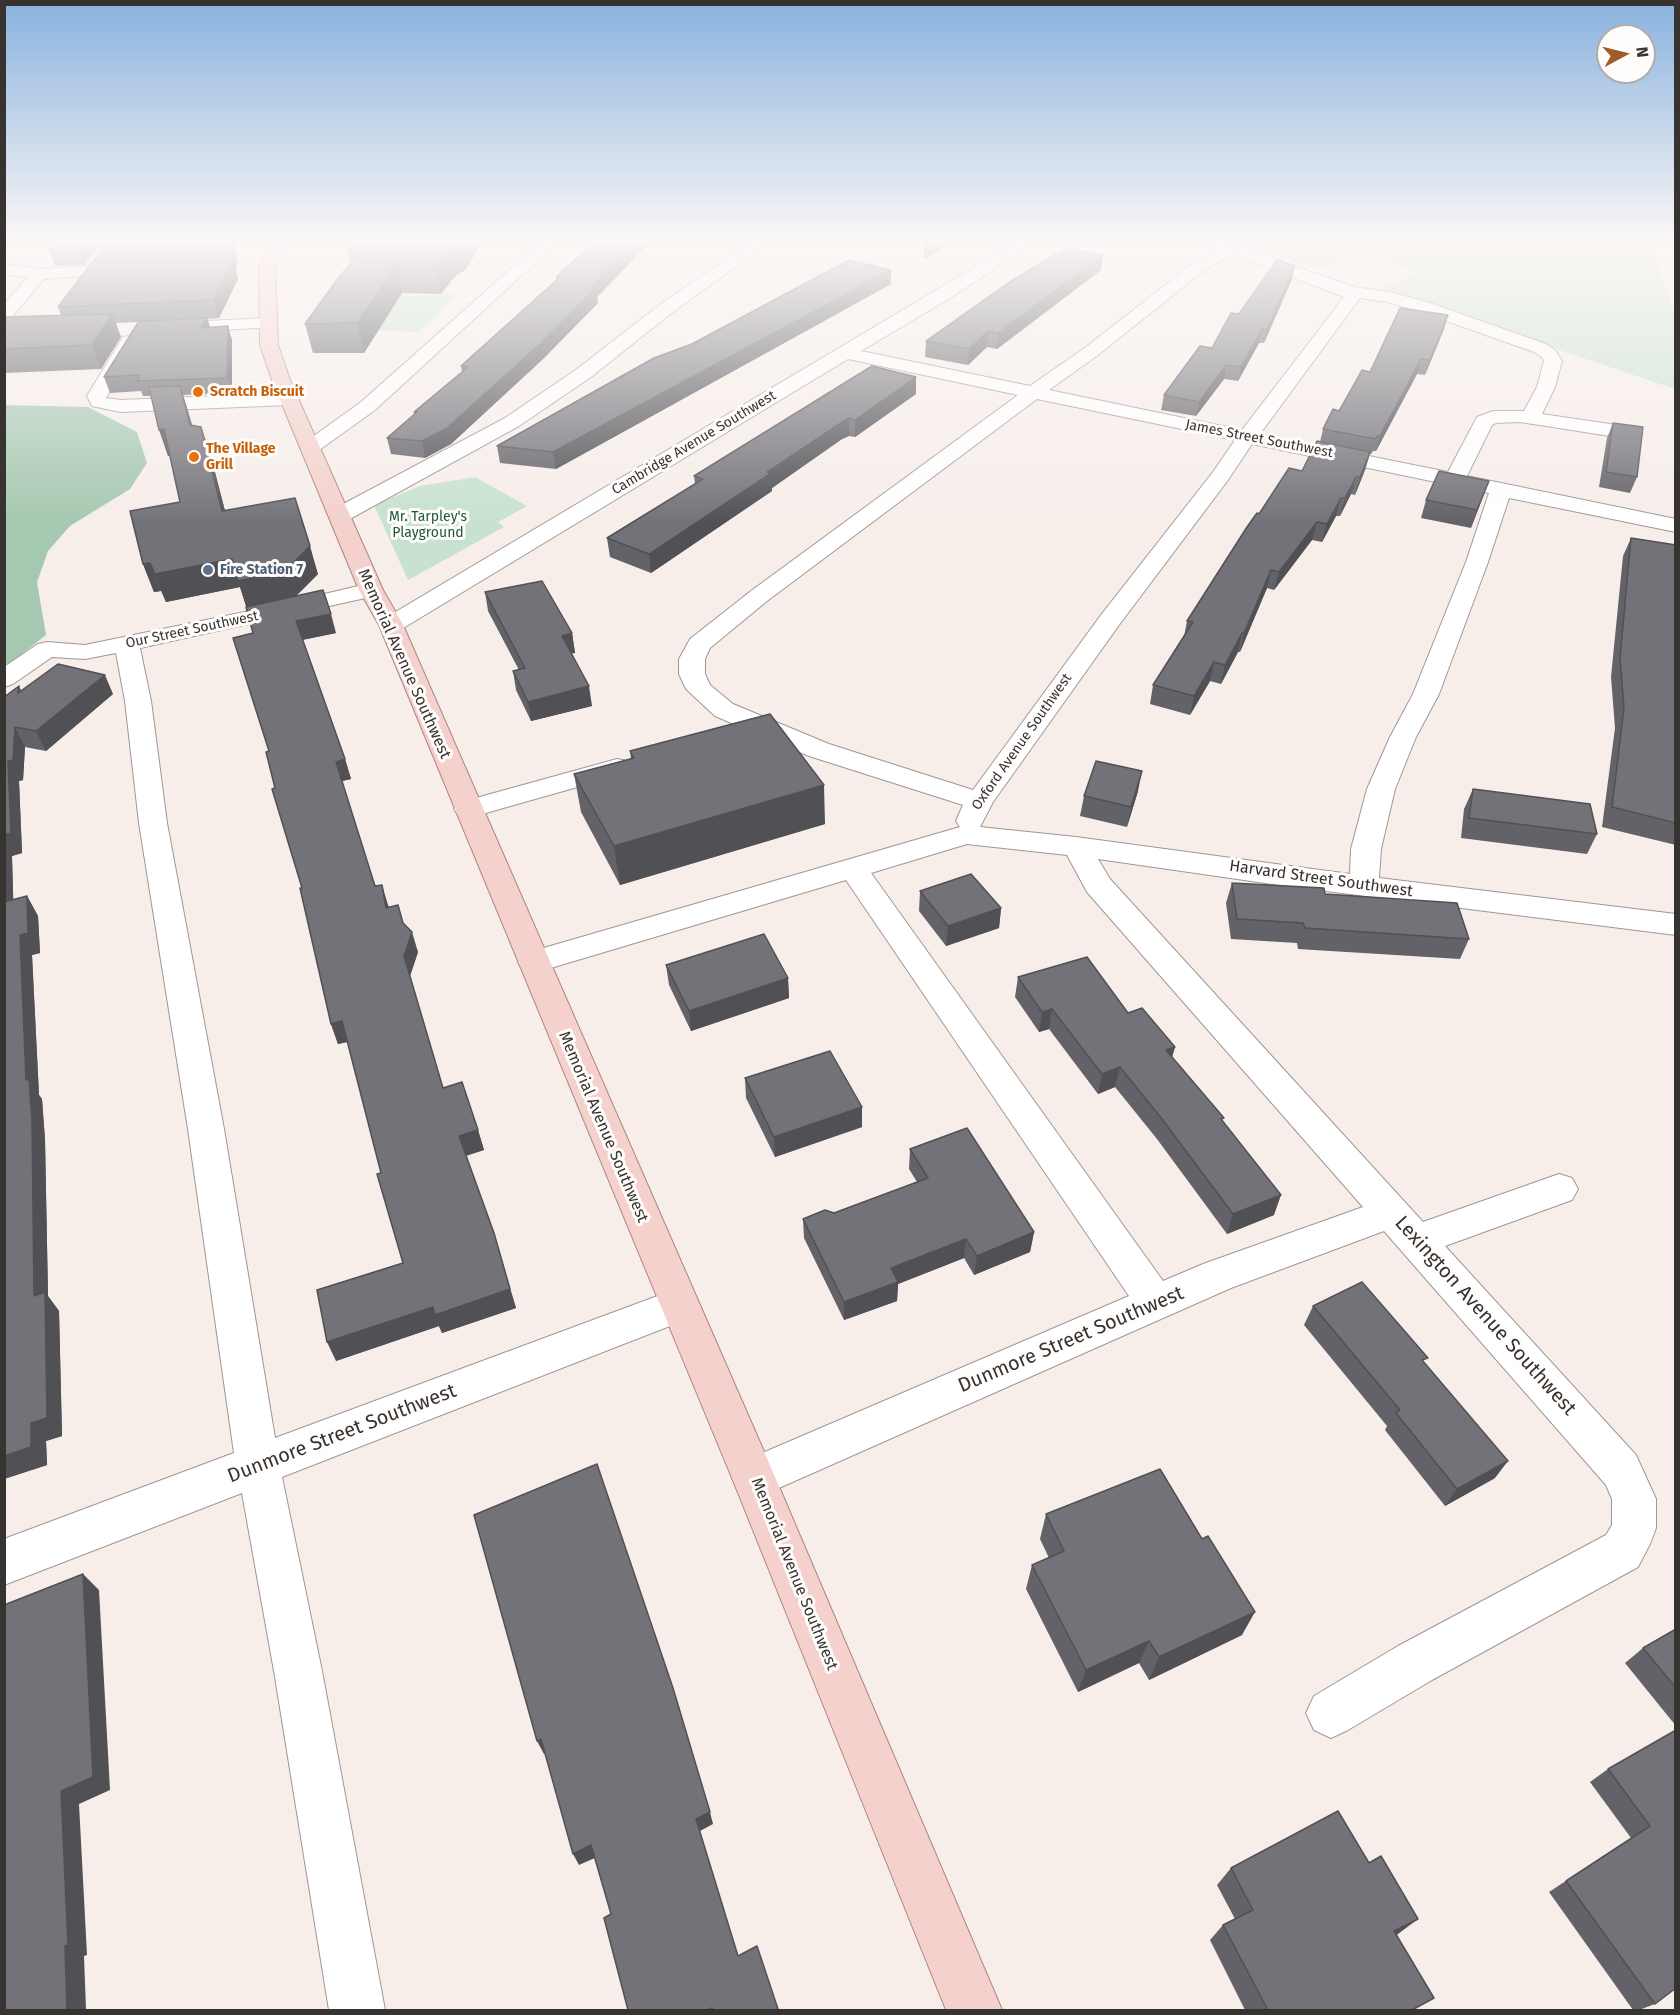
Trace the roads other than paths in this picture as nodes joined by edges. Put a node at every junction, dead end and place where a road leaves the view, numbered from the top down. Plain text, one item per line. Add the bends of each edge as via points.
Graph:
1 (137, 336) edge
2 (269, 336) edge
3 (446, 336) edge
4 (631, 336) edge
5 (871, 336) edge
6 (1112, 336) edge
7 (1323, 336) edge
8 (1510, 336) edge
9 (843, 353) junction
10 (1031, 394) junction
11 (289, 399) junction
12 (1531, 417) junction
13 (1610, 430) edge
14 (1247, 436) junction
15 (311, 447) junction
16 (1455, 479) junction
17 (1501, 488) junction
18 (340, 515) junction
19 (1676, 526) edge
20 (371, 590) junction
21 (391, 626) junction
22 (127, 644) junction
23 (4, 679) edge
24 (760, 726) junction
25 (726, 736) edge
26 (636, 761) edge
27 (979, 801) junction
28 (468, 809) junction
29 (966, 835) junction
30 (1076, 846) junction
31 (852, 867) junction
32 (1364, 885) junction
33 (1676, 925) edge
34 (534, 962) junction
35 (1559, 1190) dead end
36 (1405, 1226) junction
37 (1156, 1303) junction
38 (679, 1305) junction
39 (258, 1466) junction
40 (754, 1478) junction
41 (4, 1562) edge
42 (1331, 1713) dead end
43 (357, 2010) edge
44 (974, 2010) edge

1 - 11 street via 96,396 99,402 121,406
2 - 11 main road, Memorial Avenue Southwest
3 - 15 street via 368,406
4 - 18 street via 512,422
5 - 9 street, Cambridge Avenue Southwest
6 - 10 street
7 - 14 street, Oxford Avenue Southwest
8 - 12 street via 1530,343 1549,354 1553,361
9 - 10 street, James Street Southwest
9 - 21 street, Cambridge Avenue Southwest
10 - 14 street, James Street Southwest
10 - 24 street via 699,644 692,659 692,674 699,689 724,710
11 - 15 main road, Memorial Avenue Southwest
12 - 13 street
12 - 16 street via 1505,415 1484,421
14 - 16 street, James Street Southwest
14 - 27 street, Oxford Avenue Southwest
15 - 18 main road, Memorial Avenue Southwest
16 - 17 street, James Street Southwest
17 - 19 street, James Street Southwest
17 - 32 street via 1426,694 1381,789 1366,849
18 - 20 main road, Memorial Avenue Southwest
20 - 21 main road, Memorial Avenue Southwest
20 - 22 street, Our Street Southwest
21 - 28 main road, Memorial Avenue Southwest
22 - 23 street, Our Street Southwest via 86,651 47,649
22 - 39 street
24 - 25 street
24 - 27 street via 819,750
26 - 28 street
27 - 29 street, Oxford Avenue Southwest
28 - 34 main road, Memorial Avenue Southwest
29 - 30 street, Harvard Street Southwest
29 - 31 street
30 - 32 street, Harvard Street Southwest
30 - 36 street, Lexington Avenue Southwest via 1098,885
31 - 34 street
31 - 37 street
32 - 33 street, Harvard Street Southwest
34 - 38 main road, Memorial Avenue Southwest
35 - 36 street, Dunmore Street Southwest
36 - 37 street, Dunmore Street Southwest via 1217,1276
36 - 42 street, Lexington Avenue Southwest via 1621,1470 1634,1500 1634,1528 1622,1551
37 - 40 street, Dunmore Street Southwest
38 - 39 street, Dunmore Street Southwest
38 - 40 main road, Memorial Avenue Southwest
39 - 41 street, Dunmore Street Southwest
39 - 43 street
40 - 44 main road, Memorial Avenue Southwest

